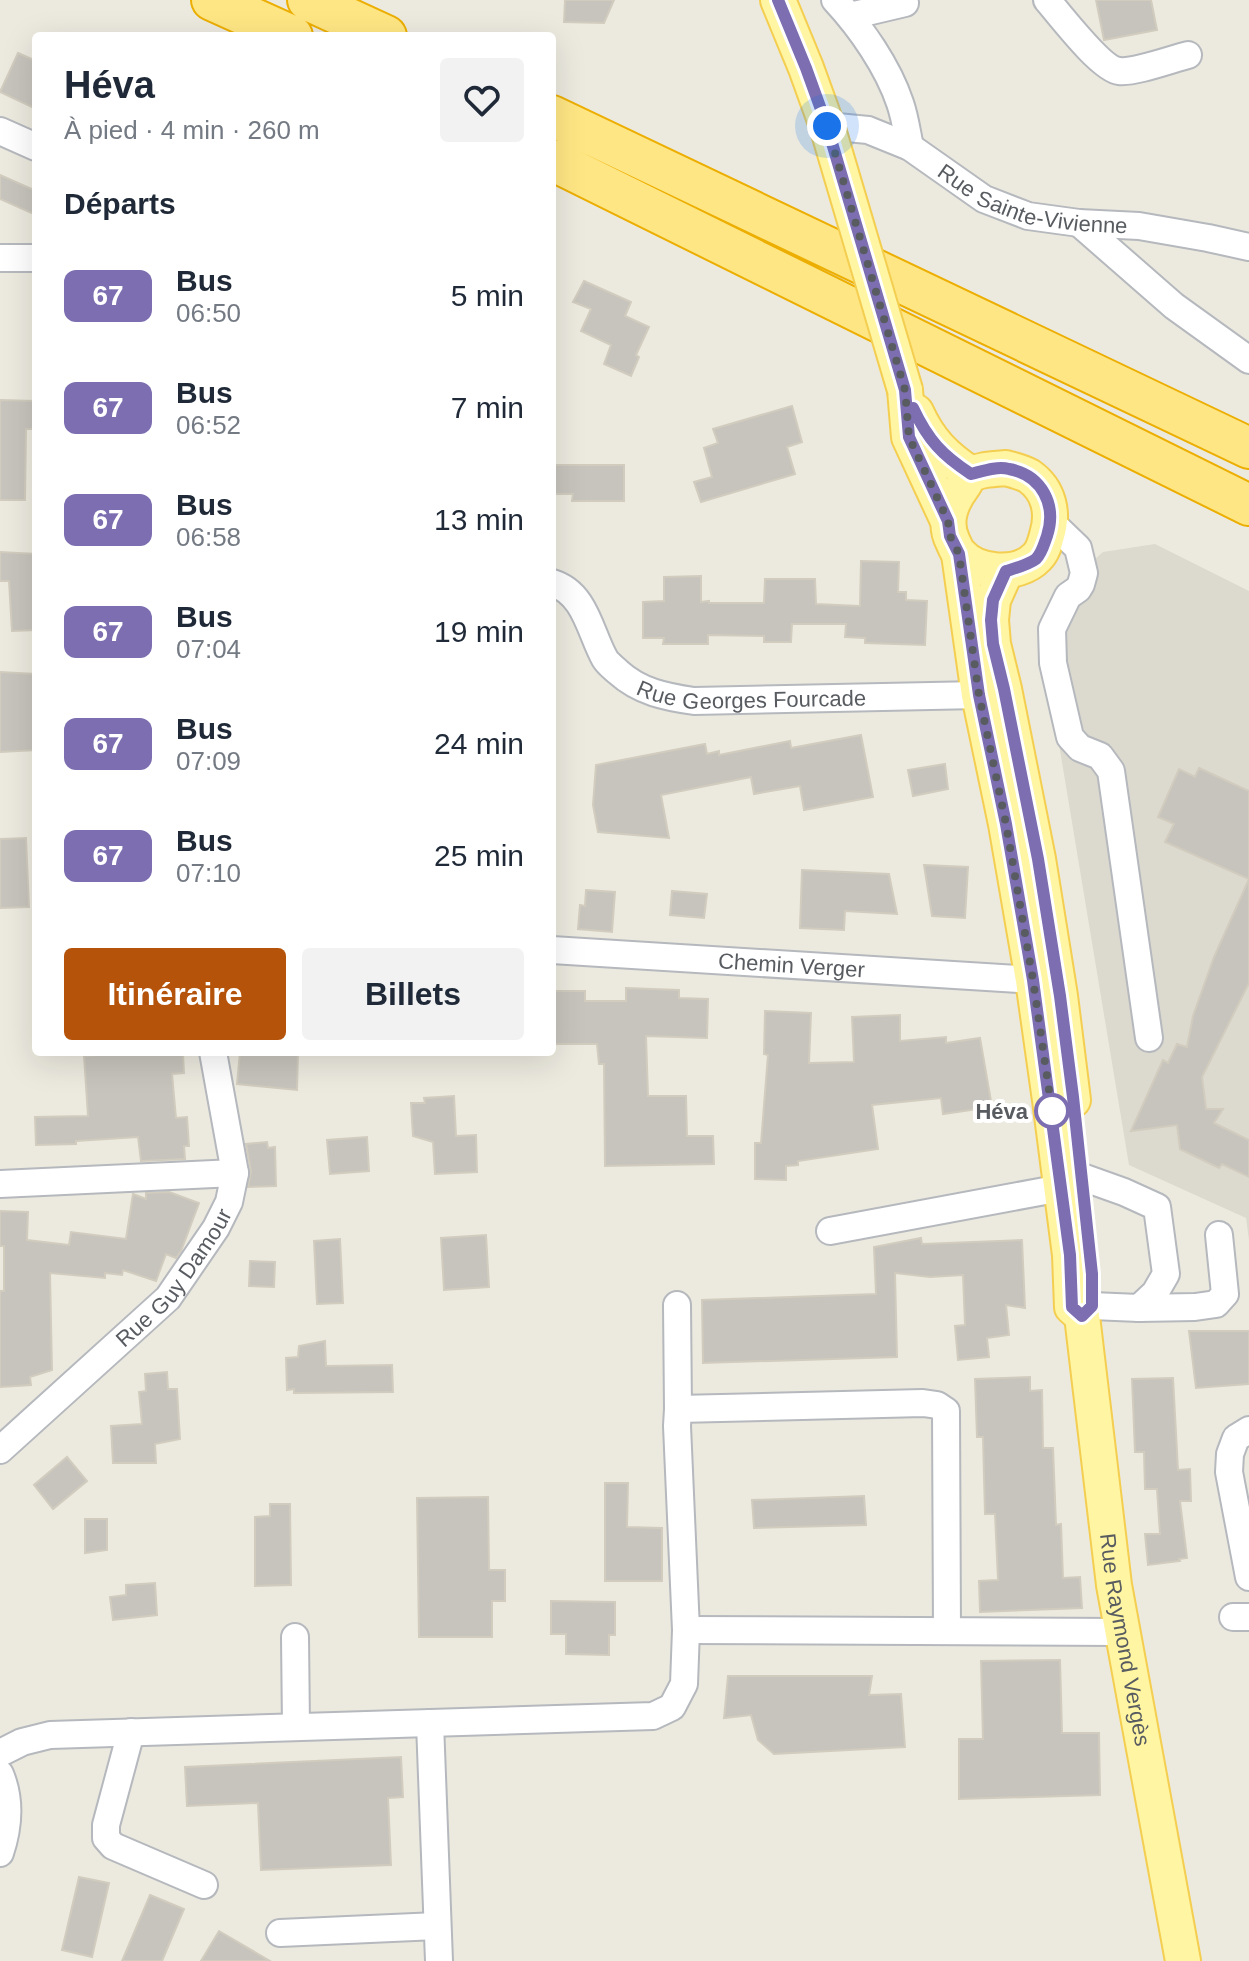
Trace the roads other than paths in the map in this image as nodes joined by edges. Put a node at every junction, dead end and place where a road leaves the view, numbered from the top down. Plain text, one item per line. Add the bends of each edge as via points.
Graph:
1 (212, 0) edge
2 (308, 0) edge
3 (778, 0) edge
4 (1047, 0) edge
5 (905, 3) dead end
6 (843, 8) edge
7 (283, 32) edge
8 (377, 32) edge
9 (1188, 55) dead end
10 (556, 118) edge
11 (827, 126) junction
12 (0, 131) edge
13 (32, 145) edge
14 (910, 147) junction
15 (556, 162) edge
16 (1079, 223) junction
17 (1249, 247) edge
18 (0, 258) edge
19 (32, 258) edge
20 (1249, 360) edge
21 (905, 390) junction
22 (1249, 448) edge
23 (971, 474) junction
24 (1249, 505) edge
25 (948, 521) junction
26 (1047, 536) junction
27 (959, 554) junction
28 (1006, 571) junction
29 (556, 584) edge
30 (992, 692) junction
31 (556, 950) edge
32 (1033, 980) junction
33 (1149, 1038) dead end
34 (214, 1056) edge
35 (235, 1173) junction
36 (1071, 1182) junction
37 (0, 1184) edge
38 (830, 1231) dead end
39 (1219, 1235) dead end
40 (677, 1305) dead end
41 (1139, 1308) junction
42 (1087, 1311) junction
43 (678, 1409) junction
44 (1249, 1430) edge
45 (0, 1450) edge
46 (1249, 1577) edge
47 (686, 1630) junction
48 (947, 1631) junction
49 (1122, 1632) junction
50 (295, 1637) dead end
51 (430, 1723) junction
52 (296, 1727) junction
53 (131, 1732) junction
54 (0, 1753) edge
55 (0, 1774) edge
56 (0, 1853) edge
57 (204, 1885) dead end
58 (437, 1926) junction
59 (280, 1933) dead end
60 (439, 1961) edge
61 (1183, 1961) edge

1 - 7 highway
2 - 8 highway
3 - 11 main road
4 - 9 street via 1102,62 1118,71
5 - 6 street
6 - 14 street via 881,62 900,103
10 - 22 highway
11 - 14 street, Rue Sainte-Vivienne via 868,130
11 - 21 main road, bridge
12 - 13 street
14 - 16 street, Rue Sainte-Vivienne via 984,199 1028,216
15 - 24 highway
16 - 17 street, Rue Sainte-Vivienne via 1139,226
16 - 20 street via 1174,306
18 - 19 street
21 - 23 main road via 932,441 947,459
21 - 25 main road via 909,437
23 - 25 main road via 955,497
23 - 26 main road via 1006,468 1027,475 1050,505
25 - 27 main road
26 - 28 main road via 1035,559
26 - 33 street via 1084,573 1052,629 1053,663 1070,737 1100,756 1111,771
27 - 28 main road via 977,566
27 - 30 main road, Rue Raymond Vergès
28 - 30 main road, Rue Raymond Vergès via 993,600
29 - 30 street, Rue Georges Fourcade via 578,602 606,661 641,689 666,697 694,701
30 - 32 main road, Rue Raymond Vergès via 1006,824
30 - 36 main road, Rue Raymond Vergès via 1038,859 1057,981
31 - 32 street, Chemin Verger
32 - 36 main road, Rue Raymond Vergès
34 - 35 street, Rue Guy Damour
35 - 37 street
35 - 45 street, Rue Guy Damour via 216,1228 168,1298
36 - 38 street
36 - 41 street via 1124,1192 1157,1207 1166,1274
36 - 42 main road, Rue Raymond Vergès via 1072,1307
39 - 41 street via 1225,1294 1216,1304
40 - 43 street
41 - 42 street
42 - 49 main road, Rue Raymond Vergès via 1101,1489
43 - 47 street
43 - 48 street via 923,1403 946,1411
44 - 46 street via 1236,1438 1229,1472
47 - 48 street
47 - 51 street via 684,1684 672,1707 653,1716
48 - 49 street
49 - 61 main road, Rue Raymond Vergès
50 - 52 street
51 - 52 street
51 - 58 street
52 - 53 street
53 - 54 street via 50,1735
53 - 57 street via 106,1838 113,1846
55 - 56 street via 9,1818
58 - 59 street
58 - 60 street

